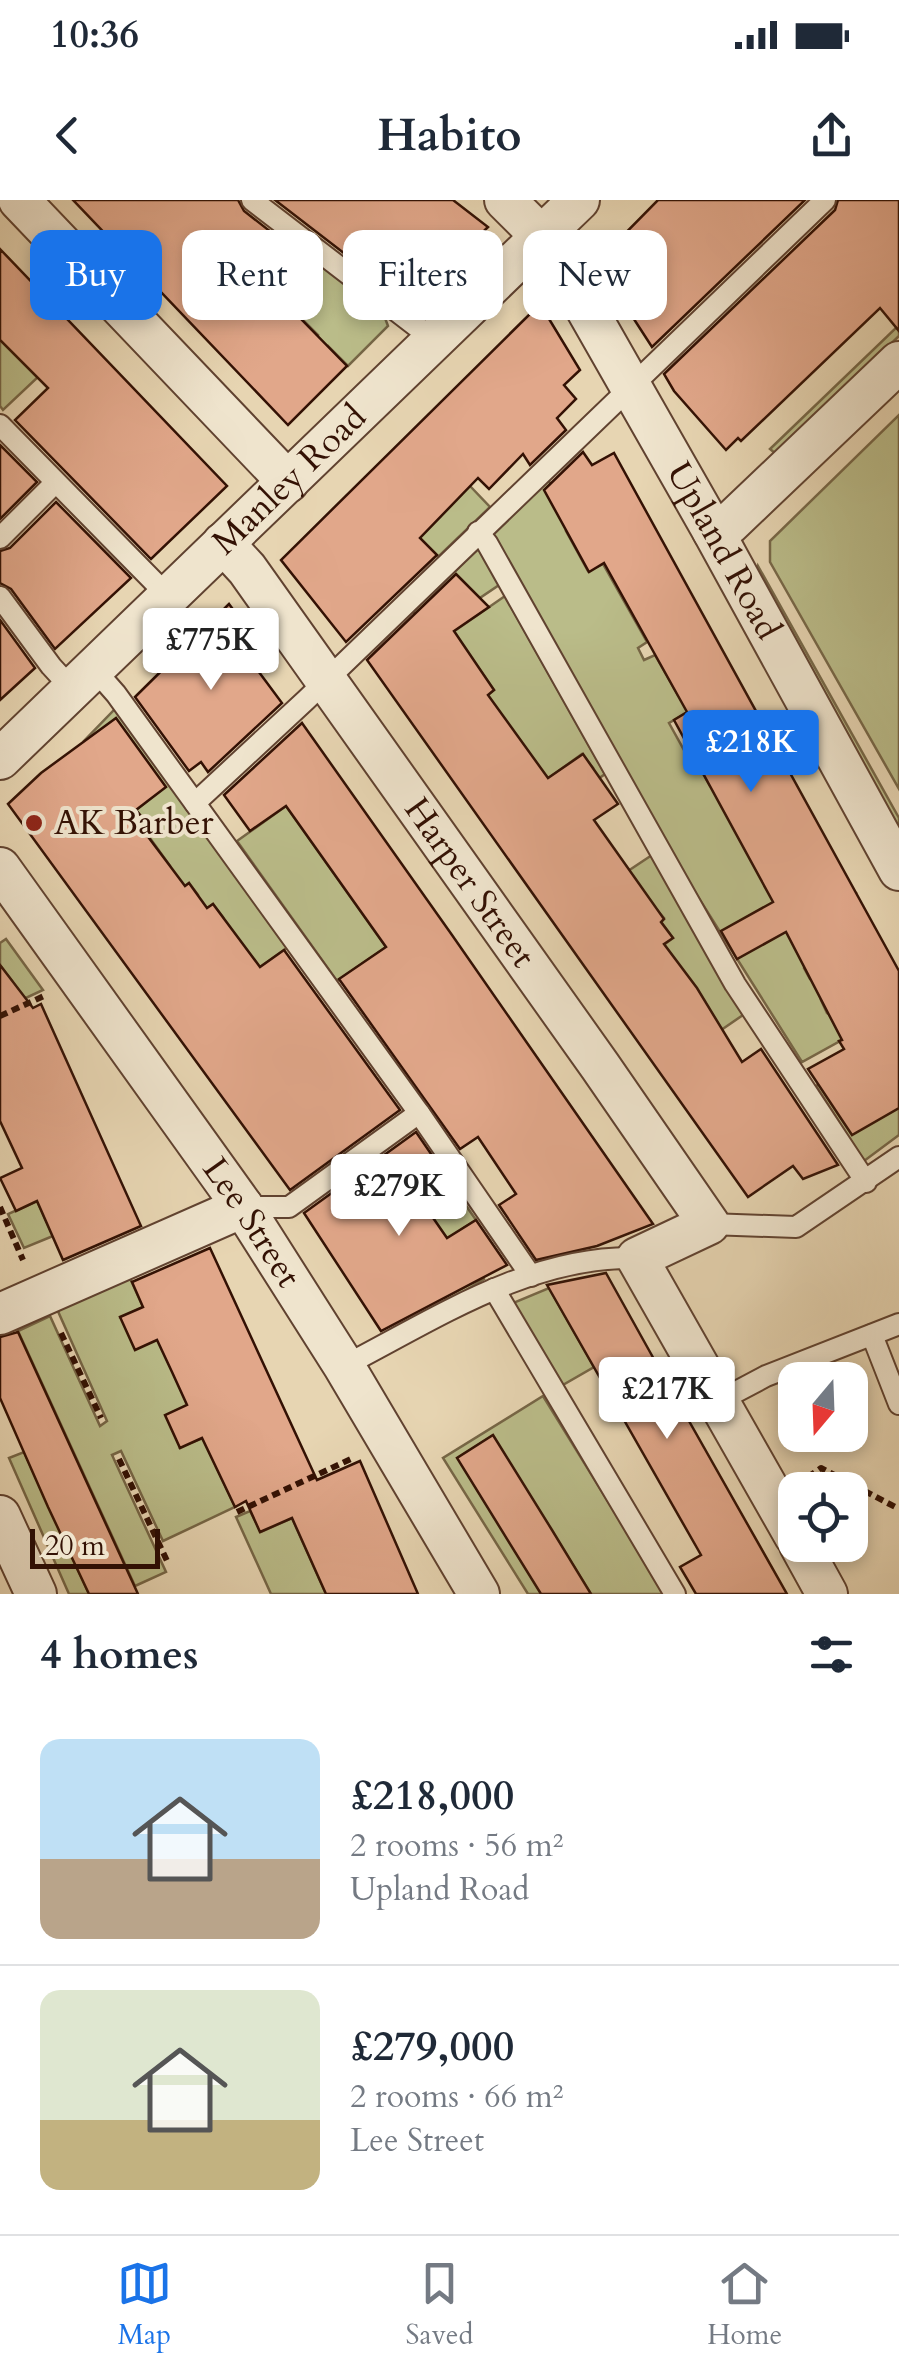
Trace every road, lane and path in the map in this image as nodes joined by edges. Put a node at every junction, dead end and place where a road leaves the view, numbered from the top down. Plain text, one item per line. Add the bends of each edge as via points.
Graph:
1 (19, 200) edge
2 (252, 200) edge
3 (505, 200) edge
4 (578, 200) edge
5 (824, 200) edge
6 (535, 230) edge
7 (547, 230) edge
8 (523, 253) edge
9 (593, 320) edge
10 (433, 339) junction
11 (899, 362) edge
12 (631, 387) junction
13 (0, 425) edge
14 (55, 482) junction
15 (288, 482) junction
16 (478, 532) junction
17 (713, 532) junction
18 (0, 538) edge
19 (223, 544) junction
20 (169, 596) junction
21 (0, 597) edge
22 (84, 679) junction
23 (327, 680) junction
24 (0, 759) edge
25 (195, 802) junction
26 (0, 868) edge
27 (899, 870) edge
28 (52, 992) dead end
29 (0, 1016) edge
30 (419, 1113) junction
31 (899, 1157) edge
32 (866, 1182) junction
33 (0, 1208) edge
34 (243, 1208) junction
35 (709, 1224) junction
36 (637, 1258) junction
37 (531, 1276) junction
38 (35, 1283) junction
39 (494, 1289) junction
40 (0, 1314) edge
41 (899, 1324) edge
42 (872, 1334) junction
43 (344, 1366) junction
44 (717, 1402) junction
45 (899, 1404) edge
46 (101, 1418) dead end
47 (364, 1453) dead end
48 (120, 1459) dead end
49 (774, 1500) junction
50 (778, 1507) edge
51 (899, 1509) edge
52 (236, 1512) dead end
53 (0, 1516) edge
54 (810, 1562) edge
55 (168, 1563) dead end
56 (36, 1594) edge
57 (479, 1594) edge
58 (675, 1594) edge
59 (828, 1594) edge

1 - 15 street
2 - 10 lane
3 - 6 street, Upland Road
4 - 7 street, Manley Road
5 - 12 lane
8 - 10 street, Manley Road
9 - 12 street, Upland Road
10 - 15 street, Manley Road
11 - 17 street
12 - 16 lane
12 - 17 street, Upland Road
13 - 14 lane
14 - 18 lane
14 - 20 lane
15 - 19 street, Manley Road
16 - 23 lane
16 - 32 lane via 734,984
17 - 27 street, Upland Road
19 - 20 street, Manley Road
19 - 23 street, Harper Street
20 - 22 street, Manley Road
21 - 22 lane via 50,666
22 - 24 street, Manley Road
22 - 25 lane via 116,694
23 - 25 lane
23 - 35 street, Harper Street
25 - 30 lane
26 - 34 street, Lee Street
28 - 29 path
30 - 34 lane via 289,1207
30 - 37 lane
31 - 32 lane
32 - 35 lane via 796,1227
33 - 38 path
34 - 38 street
34 - 43 street, Lee Street
35 - 36 street
36 - 37 lane via 602,1257
36 - 44 street
37 - 39 lane
38 - 40 street
38 - 46 path
39 - 43 lane
39 - 58 lane
41 - 42 lane
42 - 44 lane
42 - 45 lane
43 - 57 street, Lee Street
44 - 49 street
47 - 52 path
48 - 55 path
49 - 50 street
49 - 51 path via 821,1468
53 - 56 street
54 - 59 street

